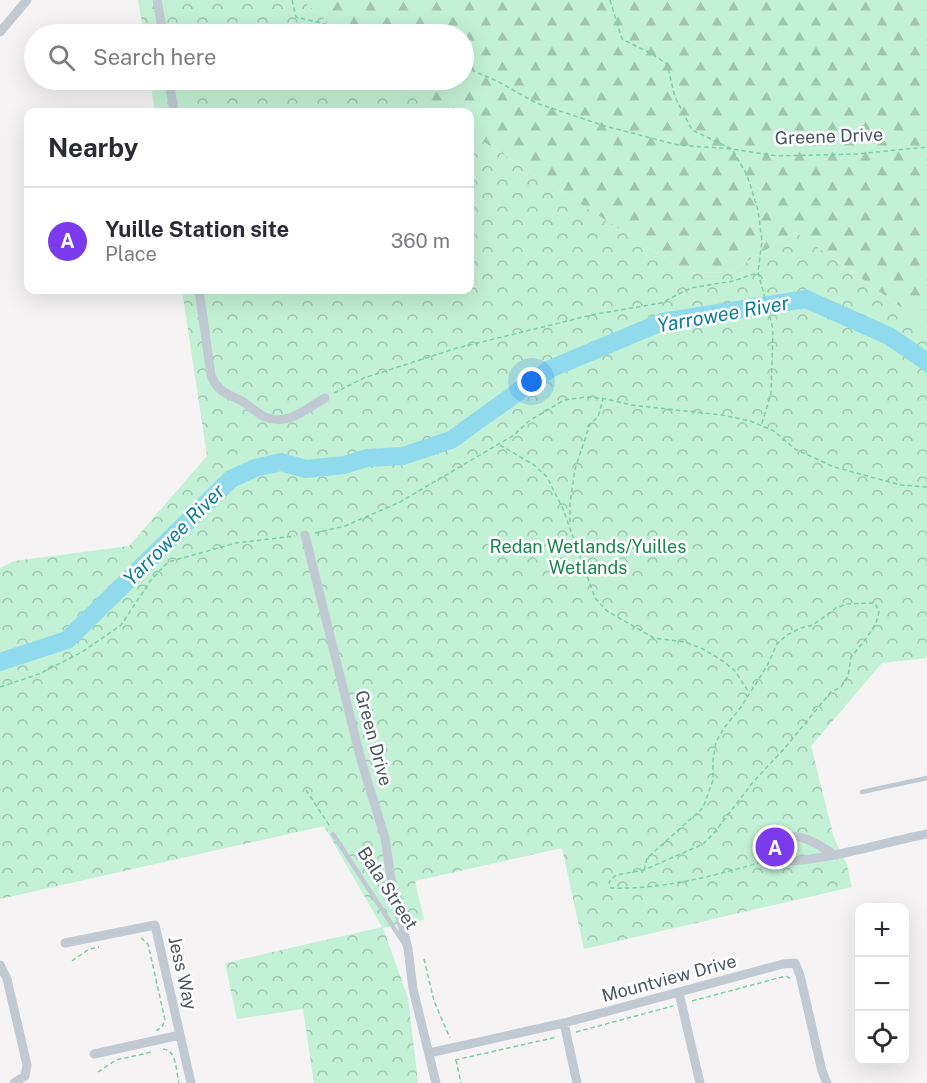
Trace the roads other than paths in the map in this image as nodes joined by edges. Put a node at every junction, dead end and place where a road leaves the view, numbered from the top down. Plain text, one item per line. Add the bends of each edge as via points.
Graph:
1 (27, 0) edge
2 (157, 0) edge
3 (161, 24) edge
4 (0, 32) edge
5 (171, 90) edge
6 (173, 108) edge
7 (200, 294) edge
8 (325, 398) road end
9 (305, 535) road end
10 (927, 778) edge
11 (862, 792) dead end
12 (333, 834) road end
13 (927, 834) edge
14 (833, 854) junction
15 (65, 943) dead end
16 (408, 949) junction
17 (0, 965) edge
18 (679, 993) junction
19 (564, 1023) junction
20 (180, 1035) junction
21 (429, 1053) junction
22 (94, 1054) dead end
23 (15, 1083) edge
24 (191, 1083) edge
25 (436, 1083) edge
26 (577, 1083) edge
27 (700, 1083) edge
28 (827, 1083) edge

1 - 4 street
2 - 3 street
5 - 6 street
7 - 8 street via 213,381 221,392 276,420 295,416
9 - 16 street, Green Drive via 361,760 385,838
10 - 11 lane
12 - 16 lane, Bala Street
13 - 14 street
14 - 14 street via 791,861 782,851 786,838 794,836 804,837
15 - 20 street, Jess Way via 155,925
16 - 21 street, Bala Street via 413,989
17 - 23 street via 7,979 27,1065 25,1076
18 - 19 street, Mountview Drive
18 - 27 street
18 - 28 street, Mountview Drive via 795,963
19 - 21 street, Mountview Drive
19 - 26 street
20 - 22 street
20 - 24 street, Jess Way
21 - 25 street, Bala Street

